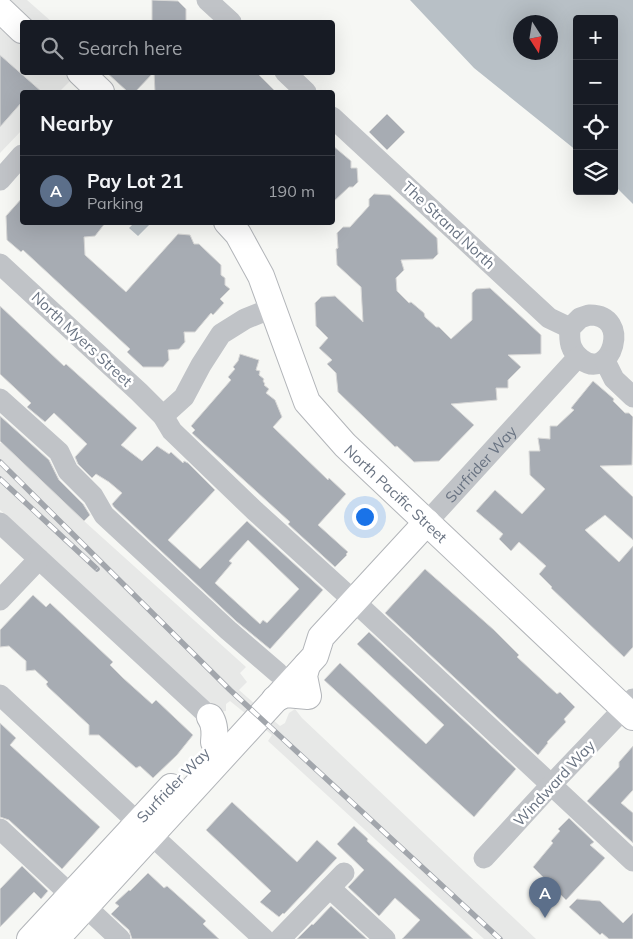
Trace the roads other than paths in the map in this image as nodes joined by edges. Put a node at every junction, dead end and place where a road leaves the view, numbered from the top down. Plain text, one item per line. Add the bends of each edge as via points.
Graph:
1 (207, 0) edge
2 (0, 9) edge
3 (229, 20) edge
4 (20, 28) edge
5 (64, 75) edge
6 (83, 75) edge
7 (288, 75) edge
8 (77, 90) edge
9 (99, 90) edge
10 (304, 90) edge
11 (335, 120) edge
12 (20, 157) edge
13 (0, 180) edge
14 (230, 225) edge
15 (0, 264) edge
16 (272, 308) junction
17 (570, 328) junction
18 (578, 357) junction
19 (605, 360) junction
20 (633, 396) edge
21 (0, 399) edge
22 (163, 416) junction
23 (426, 522) junction
24 (0, 523) edge
25 (39, 559) junction
26 (0, 600) edge
27 (354, 601) junction
28 (321, 637) junction
29 (276, 686) junction
30 (0, 695) edge
31 (630, 708) edge
32 (212, 729) junction
33 (551, 785) junction
34 (145, 828) junction
35 (0, 830) edge
36 (484, 858) dead end
37 (633, 862) edge
38 (78, 901) junction
39 (30, 939) edge
40 (56, 939) edge
41 (120, 939) edge
42 (264, 939) edge
43 (280, 939) edge
44 (386, 939) edge

1 - 3 street
2 - 4 main road
5 - 8 main road
6 - 9 main road
7 - 10 street
11 - 17 street, The Strand North via 549,318
12 - 13 street
14 - 16 main road, North Pacific Street via 261,276
15 - 22 street, North Myers Street
16 - 22 street via 245,319 222,334 184,398
16 - 23 main road, North Pacific Street via 307,402 345,445
17 - 18 street via 569,341
17 - 19 street via 580,318 589,315 608,319 618,335 612,355
18 - 19 street via 591,364
18 - 23 street, Surfrider Way
19 - 20 street via 614,379
21 - 29 street via 59,452 68,471 93,496 104,515
22 - 27 street, North Myers Street via 172,431
23 - 27 main road, Surfrider Way
23 - 31 main road, North Pacific Street
24 - 25 street
25 - 26 street
25 - 32 street
27 - 28 main road, Surfrider Way
27 - 33 street, North Myers Street
28 - 29 main road, Surfrider Way via 307,642
28 - 29 main road, Surfrider Way via 315,656 307,666
29 - 32 main road, Surfrider Way
29 - 34 main road, Surfrider Way via 260,718
30 - 34 street
31 - 33 street, Windward Way
32 - 34 main road, Surfrider Way
33 - 36 street, Windward Way
33 - 37 street, North Myers Street
34 - 38 main road, Surfrider Way
34 - 42 street
35 - 38 street
38 - 39 main road, Surfrider Way
38 - 40 main road, Surfrider Way
38 - 41 street
43 - 44 street via 337,880

